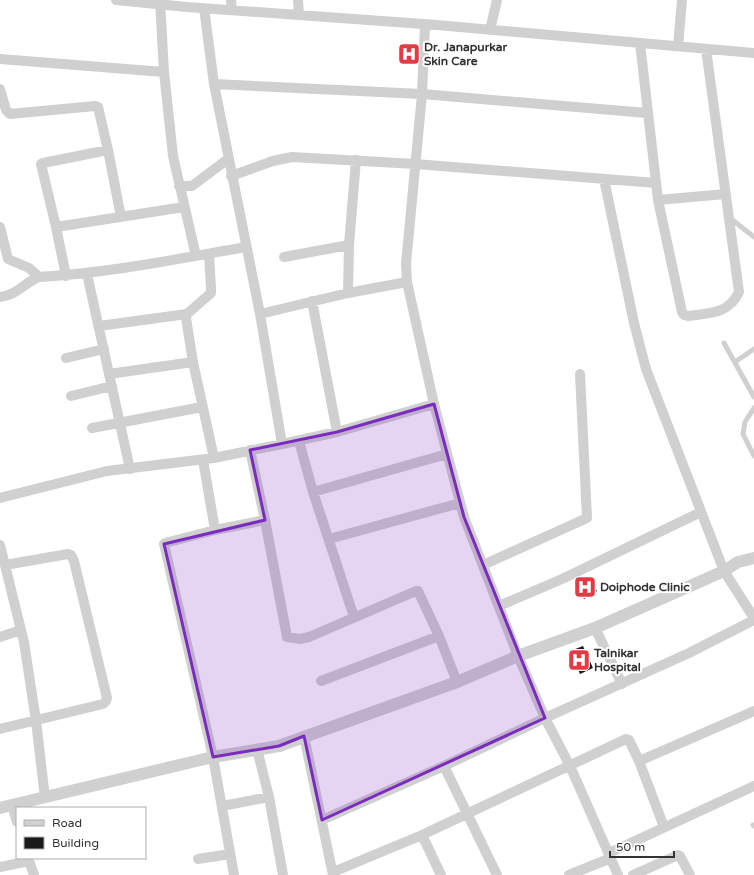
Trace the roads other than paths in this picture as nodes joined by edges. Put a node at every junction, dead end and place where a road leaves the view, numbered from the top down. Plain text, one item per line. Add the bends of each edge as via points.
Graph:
1 (116, 0) edge
2 (298, 0) edge
3 (497, 0) edge
4 (682, 0) edge
5 (160, 2) edge
6 (232, 5) edge
7 (204, 8) junction
8 (298, 15) junction
9 (426, 25) junction
10 (490, 30) junction
11 (640, 43) junction
12 (678, 46) junction
13 (706, 49) junction
14 (754, 53) edge
15 (0, 59) edge
16 (164, 72) junction
17 (214, 84) junction
18 (0, 89) edge
19 (422, 94) junction
20 (647, 113) junction
21 (108, 150) junction
22 (228, 159) junction
23 (356, 160) junction
24 (415, 164) junction
25 (231, 176) junction
26 (604, 179) junction
27 (656, 183) junction
28 (179, 186) junction
29 (726, 194) junction
30 (658, 200) junction
31 (184, 207) junction
32 (121, 217) junction
33 (729, 218) junction
34 (56, 227) junction
35 (0, 231) edge
36 (754, 237) edge
37 (349, 245) junction
38 (246, 247) junction
39 (209, 254) junction
40 (196, 256) junction
41 (284, 257) dead end
42 (87, 274) junction
43 (66, 276) junction
44 (39, 277) junction
45 (407, 282) junction
46 (348, 293) junction
47 (0, 297) edge
48 (312, 301) junction
49 (187, 314) junction
50 (260, 314) junction
51 (99, 326) junction
52 (724, 342) dead end
53 (104, 349) junction
54 (754, 350) edge
55 (66, 358) dead end
56 (193, 362) junction
57 (735, 362) junction
58 (109, 374) junction
59 (580, 374) dead end
60 (112, 386) junction
61 (71, 396) dead end
62 (754, 397) edge
63 (434, 404) junction
64 (202, 407) junction
65 (754, 408) edge
66 (120, 423) junction
67 (92, 428) dead end
68 (337, 432) junction
69 (299, 441) junction
70 (282, 444) junction
71 (250, 450) junction
72 (447, 454) junction
73 (754, 456) edge
74 (214, 458) junction
75 (203, 460) junction
76 (130, 468) junction
77 (313, 492) junction
78 (0, 498) edge
79 (460, 503) junction
80 (701, 512) junction
81 (265, 520) junction
82 (215, 530) junction
83 (329, 539) junction
84 (0, 545) edge
85 (754, 558) edge
86 (5, 565) junction
87 (483, 565) junction
88 (724, 571) junction
89 (4, 580) edge
90 (499, 606) junction
91 (354, 617) junction
92 (754, 619) edge
93 (595, 628) junction
94 (21, 630) junction
95 (440, 636) junction
96 (0, 637) edge
97 (518, 656) junction
98 (321, 681) dead end
99 (457, 682) junction
100 (622, 684) junction
101 (754, 711) edge
102 (545, 718) junction
103 (36, 721) junction
104 (0, 729) edge
105 (304, 736) junction
106 (257, 749) junction
107 (213, 757) junction
108 (639, 761) junction
109 (444, 766) junction
110 (570, 766) junction
111 (754, 786) edge
112 (269, 797) junction
113 (45, 798) junction
114 (6, 806) edge
115 (222, 806) junction
116 (466, 814) junction
117 (322, 820) junction
118 (16, 821) edge
119 (664, 827) junction
120 (422, 835) junction
121 (230, 854) junction
122 (610, 855) junction
123 (29, 859) edge
124 (198, 859) dead end
125 (0, 867) edge
126 (333, 874) edge
127 (34, 875) edge
128 (234, 875) edge
129 (283, 875) edge
130 (441, 875) edge
131 (497, 875) edge
132 (569, 875) edge
133 (618, 875) edge
134 (633, 875) edge
135 (690, 875) edge

1 - 5 street
2 - 8 street
3 - 10 street
4 - 12 street
5 - 7 street
5 - 16 street
6 - 7 street
6 - 8 street
7 - 17 street
8 - 9 street
9 - 10 street
9 - 19 street
10 - 11 street
11 - 12 street
11 - 20 street
12 - 13 street
13 - 14 street
13 - 29 street
15 - 16 street
16 - 28 street via 173,156
17 - 19 street
17 - 22 street
18 - 21 street via 6,110 10,114 97,106
19 - 20 street
19 - 24 street
20 - 27 street
21 - 32 street
21 - 34 street via 41,163
22 - 25 street
22 - 28 street via 192,186
23 - 24 street
23 - 25 street via 287,157
23 - 37 street
24 - 26 street
24 - 45 street via 406,264
25 - 38 street
26 - 27 street
26 - 80 street via 640,348
27 - 30 street
28 - 31 street
29 - 30 street
29 - 33 street
30 - 33 street via 682,312 686,316 724,309 738,295
31 - 32 street
31 - 40 street
32 - 34 street
33 - 36 lane
34 - 43 street
35 - 44 street via 8,259 29,268
37 - 41 street
37 - 46 street
38 - 39 street
38 - 50 street
39 - 40 street
39 - 49 street via 210,293
40 - 42 street
42 - 43 street
42 - 51 street
43 - 44 street
44 - 47 street via 16,293
45 - 46 street
45 - 63 street
46 - 48 street
48 - 50 street
48 - 68 street
49 - 51 street
49 - 56 street
50 - 70 street
51 - 53 street
52 - 57 lane
53 - 55 street
53 - 58 street
54 - 57 lane
56 - 58 street
56 - 64 street
57 - 62 lane
58 - 60 street
59 - 87 street via 587,518
60 - 61 street
60 - 66 street
63 - 68 street
63 - 72 street
64 - 66 street
64 - 74 street
65 - 73 lane via 745,422 743,434
66 - 67 street
66 - 76 street
68 - 69 street
69 - 70 street
69 - 77 street
70 - 71 street
71 - 74 street
71 - 81 street
72 - 77 street
72 - 79 street
74 - 75 street
75 - 76 street
75 - 82 street
76 - 78 street via 107,471
77 - 83 street
79 - 83 street
79 - 87 street
80 - 88 street
80 - 90 street via 562,579
81 - 82 street
81 - 91 street via 287,638 309,637
82 - 107 street via 164,544
83 - 91 street
84 - 86 street
85 - 88 street via 738,562
86 - 89 street
86 - 103 street via 68,554 72,556 107,698 103,704
87 - 90 street
88 - 92 street
88 - 93 street
89 - 94 street
90 - 97 street
91 - 95 street via 418,591
92 - 100 street
93 - 97 street
93 - 100 street
94 - 96 street
94 - 103 street
95 - 98 street
95 - 99 street
97 - 99 street
97 - 102 street
99 - 105 street
100 - 102 street
101 - 108 street
102 - 109 street
102 - 110 street
103 - 104 street
103 - 113 street
105 - 106 street via 279,746
105 - 117 street
106 - 107 street
106 - 112 street
107 - 113 street
107 - 115 street
108 - 110 street via 629,740 626,739
108 - 119 street
109 - 116 street
109 - 117 street
110 - 116 street
110 - 122 street
111 - 119 street
112 - 115 street
112 - 129 street
113 - 114 street
114 - 118 street
115 - 121 street
116 - 120 street
116 - 131 street
117 - 126 street
119 - 122 street
120 - 126 street
120 - 130 street
121 - 124 street
121 - 128 street
122 - 132 street
122 - 133 street
123 - 125 street
123 - 127 street
134 - 135 street via 678,855

